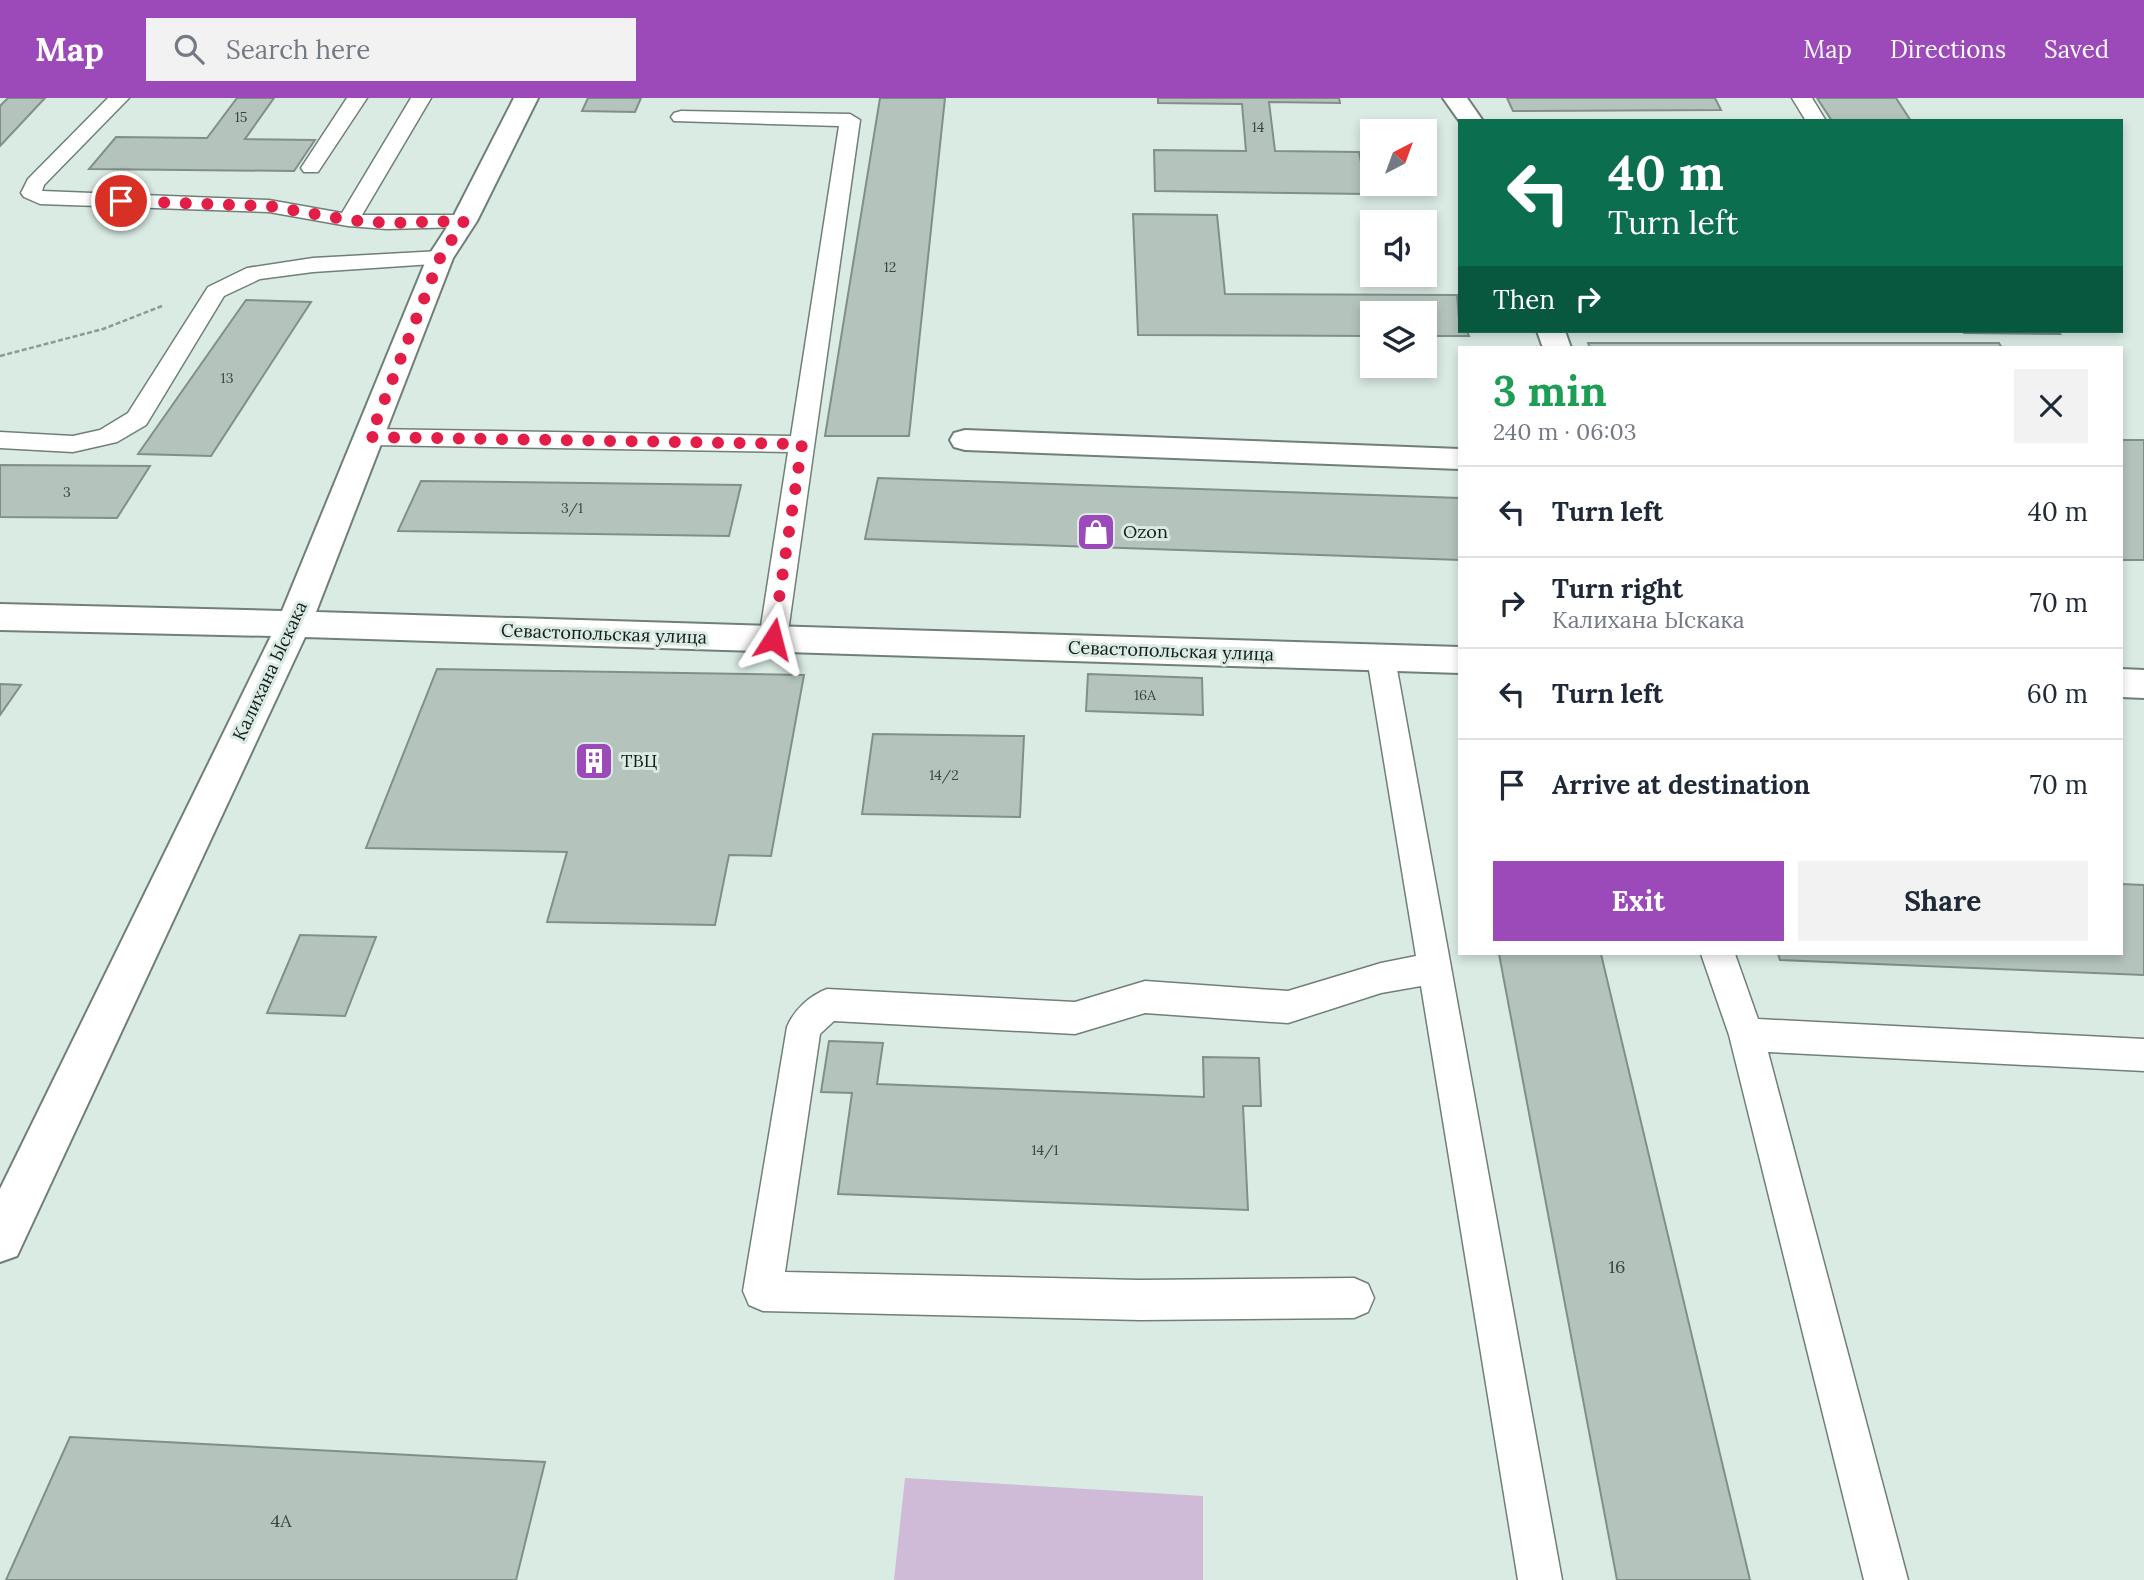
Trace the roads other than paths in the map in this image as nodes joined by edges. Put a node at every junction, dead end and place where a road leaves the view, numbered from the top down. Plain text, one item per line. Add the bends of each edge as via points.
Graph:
1 (119, 98) edge
2 (357, 98) edge
3 (421, 98) edge
4 (526, 98) edge
5 (1455, 98) edge
6 (1802, 98) edge
7 (681, 117) dead end
8 (1470, 119) edge
9 (1815, 119) edge
10 (311, 168) dead end
11 (348, 220) junction
12 (464, 221) junction
13 (440, 258) junction
14 (370, 437) junction
15 (0, 440) edge
16 (965, 440) dead end
17 (802, 444) junction
18 (1458, 459) edge
19 (0, 617) edge
20 (294, 624) junction
21 (773, 639) junction
22 (1381, 658) junction
23 (1458, 660) edge
24 (2123, 683) edge
25 (2144, 684) edge
26 (1718, 955) edge
27 (1435, 968) junction
28 (1746, 1035) junction
29 (2144, 1055) edge
30 (0, 1239) edge
31 (1354, 1298) dead end
32 (1540, 1580) edge
33 (1886, 1580) edge

1 - 11 lane via 31,192 40,198 269,206
2 - 10 lane
3 - 11 lane
4 - 12 street, Калихана Ыскака
5 - 8 street
6 - 9 lane
7 - 17 lane via 850,120
11 - 12 lane
12 - 13 street, Калихана Ыскака
13 - 14 street, Калихана Ыскака
13 - 15 lane via 255,272 216,292 137,419 108,436 74,444
14 - 17 lane
14 - 20 street, Калихана Ыскака
16 - 18 street
17 - 21 lane
19 - 20 street, Севастопольская улица
20 - 21 street, Севастопольская улица
20 - 30 street, Калихана Ыскака
21 - 22 street, Севастопольская улица
22 - 23 street, Севастопольская улица
22 - 27 lane
24 - 25 street
26 - 28 lane
27 - 31 lane via 1381,978 1288,1007 1145,998 1075,1018 827,1005 804,1027 763,1291 1140,1300
27 - 32 lane
28 - 29 lane
28 - 33 lane

